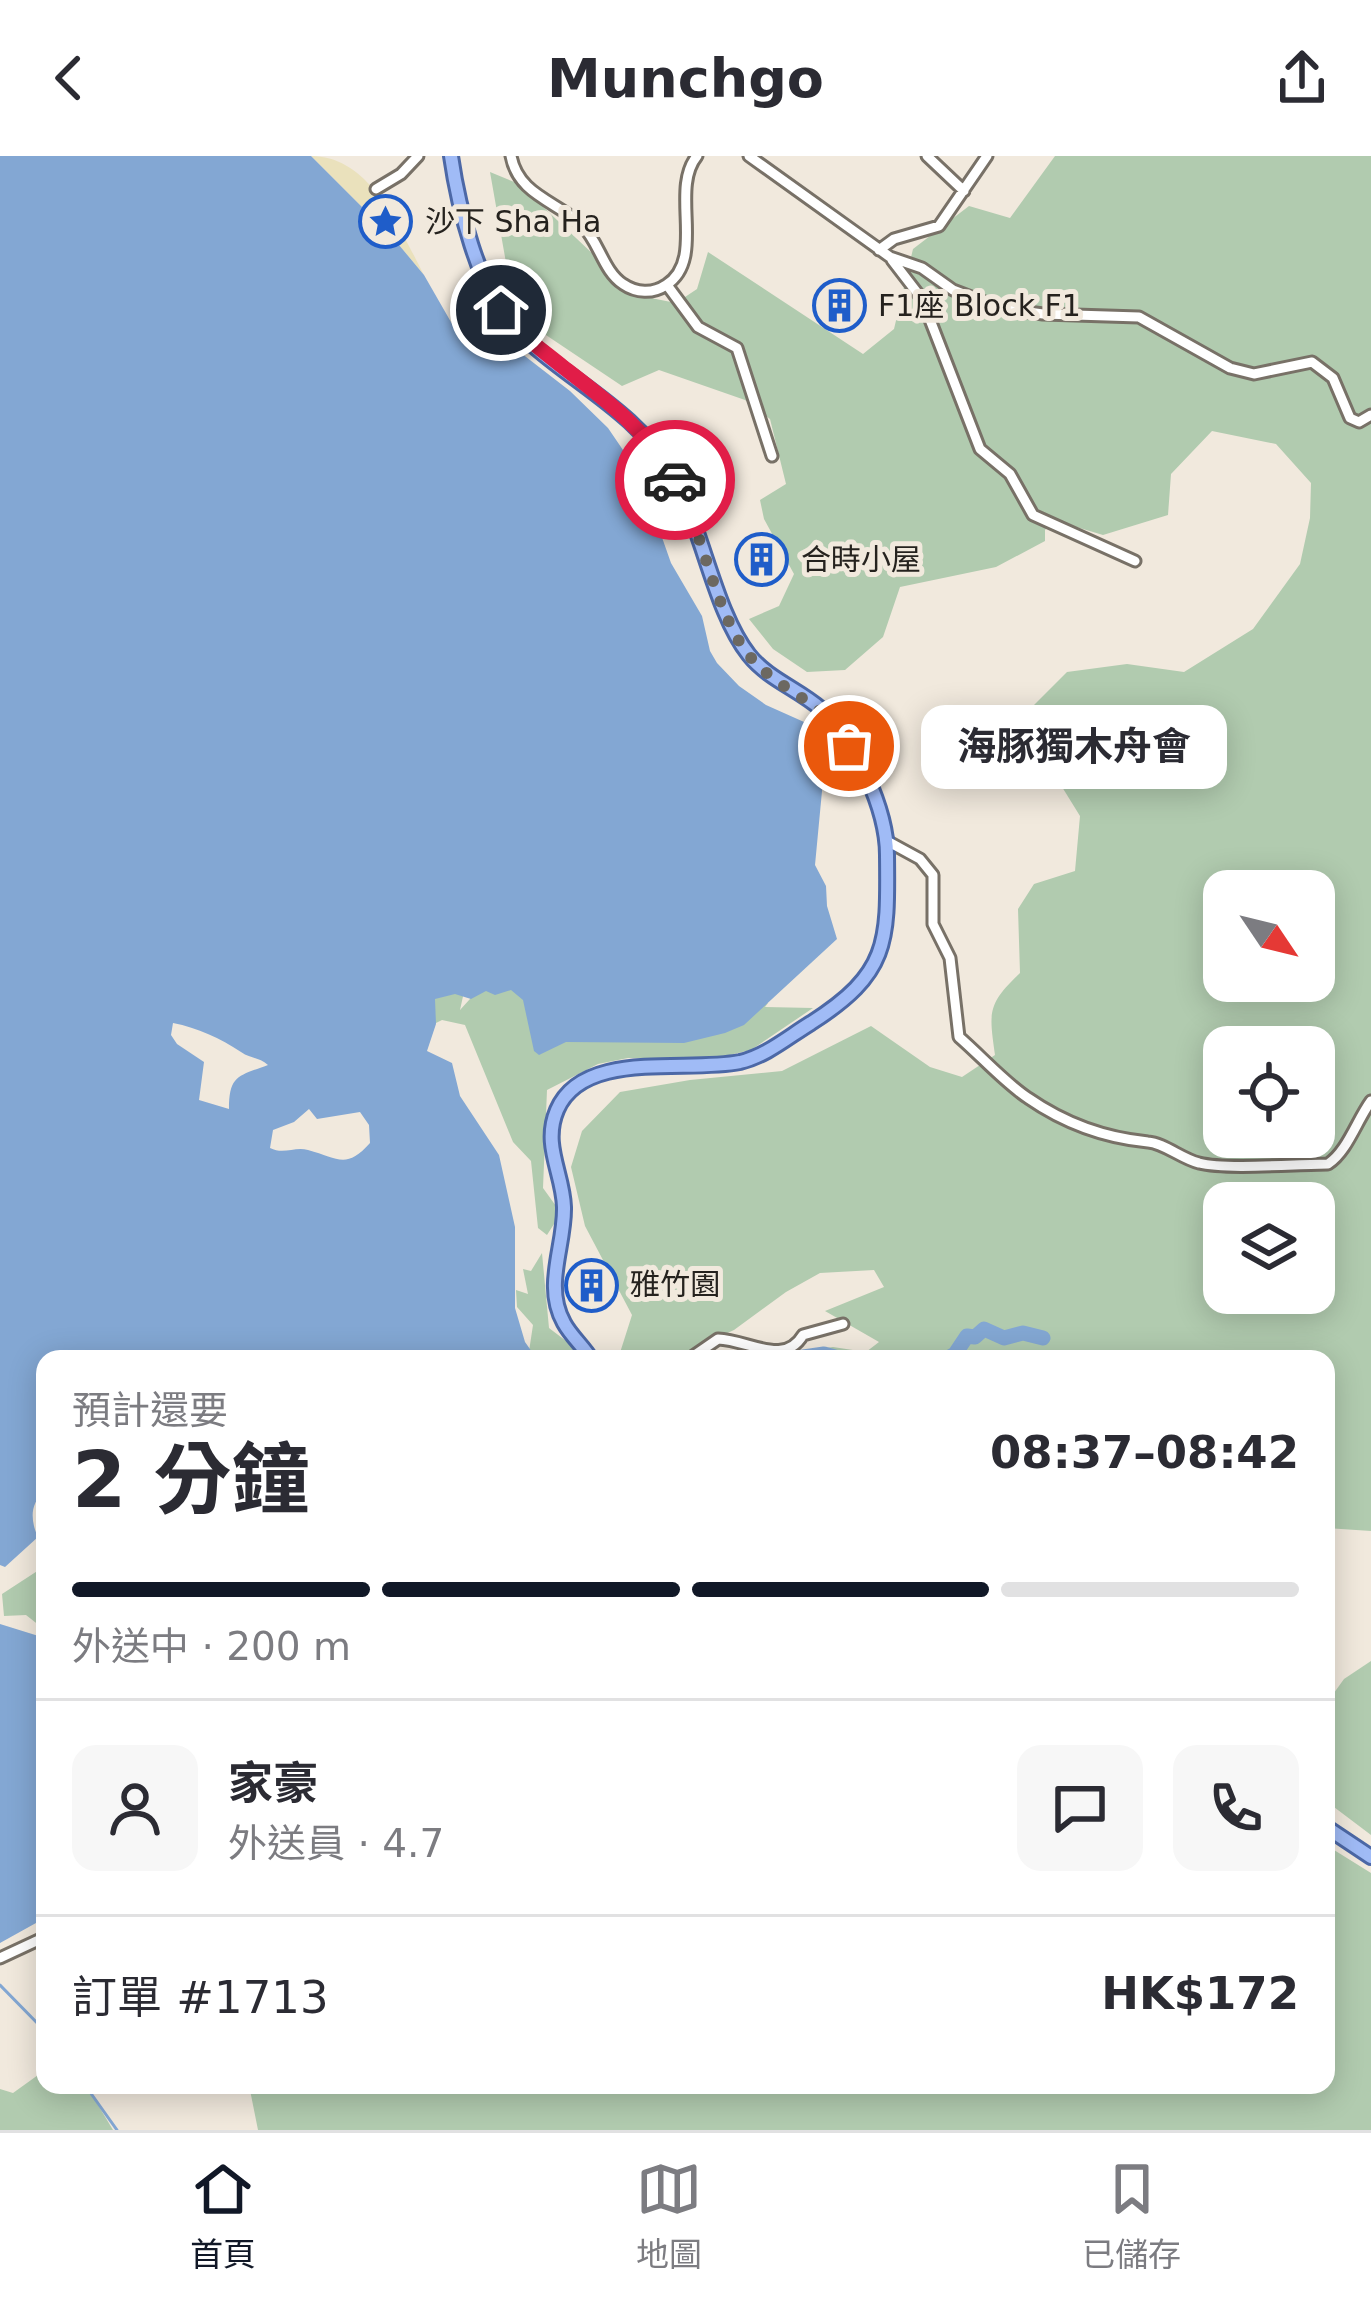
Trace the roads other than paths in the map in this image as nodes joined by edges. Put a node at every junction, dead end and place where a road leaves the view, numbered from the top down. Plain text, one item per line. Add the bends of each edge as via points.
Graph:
1 (418, 156) edge
2 (452, 156) edge
3 (511, 156) edge
4 (697, 156) edge
5 (749, 156) edge
6 (926, 156) edge
7 (987, 156) edge
8 (376, 189) dead end
9 (964, 191) junction
10 (879, 250) junction
11 (890, 257) junction
12 (667, 285) junction
13 (1371, 415) edge
14 (772, 456) dead end
15 (1136, 561) dead end
16 (887, 841) junction
17 (1371, 1102) edge
18 (843, 1324) dead end
19 (584, 1350) edge
20 (702, 1350) edge
21 (775, 1350) edge
22 (790, 1350) edge
23 (1335, 1832) edge
24 (1371, 1857) edge
25 (36, 1941) edge
26 (0, 1958) edge

1 - 8 street
2 - 16 main road via 461,208 501,310 658,453 684,496 740,642 837,727 878,805
3 - 12 street via 522,183 582,226 619,281 637,291
4 - 12 street via 688,171 685,259
5 - 10 street
6 - 9 street
7 - 9 street
9 - 10 street via 938,226
10 - 11 street
11 - 13 street via 1000,308 1138,317 1230,368 1264,374 1314,363 1336,382 1350,418
11 - 15 street via 922,299 980,448 1010,474 1033,515
12 - 14 street via 698,327 737,348
16 - 17 street via 933,875 933,924 950,958 959,1037 1053,1114 1205,1165 1328,1164
16 - 19 main road via 884,938 849,997 756,1057 596,1073 559,1106 550,1136 564,1205 556,1300
18 - 22 street via 802,1335
20 - 21 street via 718,1339
23 - 24 main road
25 - 26 street

